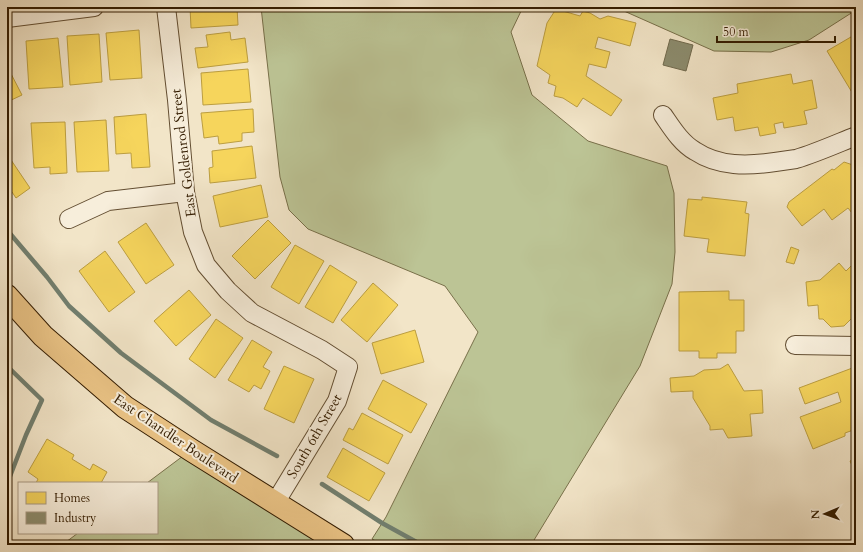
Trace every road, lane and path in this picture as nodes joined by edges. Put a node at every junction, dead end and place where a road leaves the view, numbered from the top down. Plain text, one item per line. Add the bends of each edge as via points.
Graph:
1 (94, 7) edge
2 (166, 7) edge
3 (7, 18) edge
4 (663, 115) dead end
5 (856, 136) edge
6 (185, 192) junction
7 (70, 219) dead end
8 (7, 296) edge
9 (795, 345) dead end
10 (856, 346) edge
11 (348, 367) joint
12 (275, 503) junction
13 (343, 545) edge

1 - 3 street
2 - 6 street, East Goldenrod Street
4 - 5 street via 680,139 694,151 723,163 742,165 796,159
6 - 7 street via 108,201
6 - 11 street, East Goldenrod Street via 193,232 206,265 228,290 252,313 322,350
8 - 12 main road, East Chandler Boulevard via 44,336 125,407
9 - 10 street
11 - 12 street, South 6th Street via 338,401
12 - 13 main road, East Chandler Boulevard

